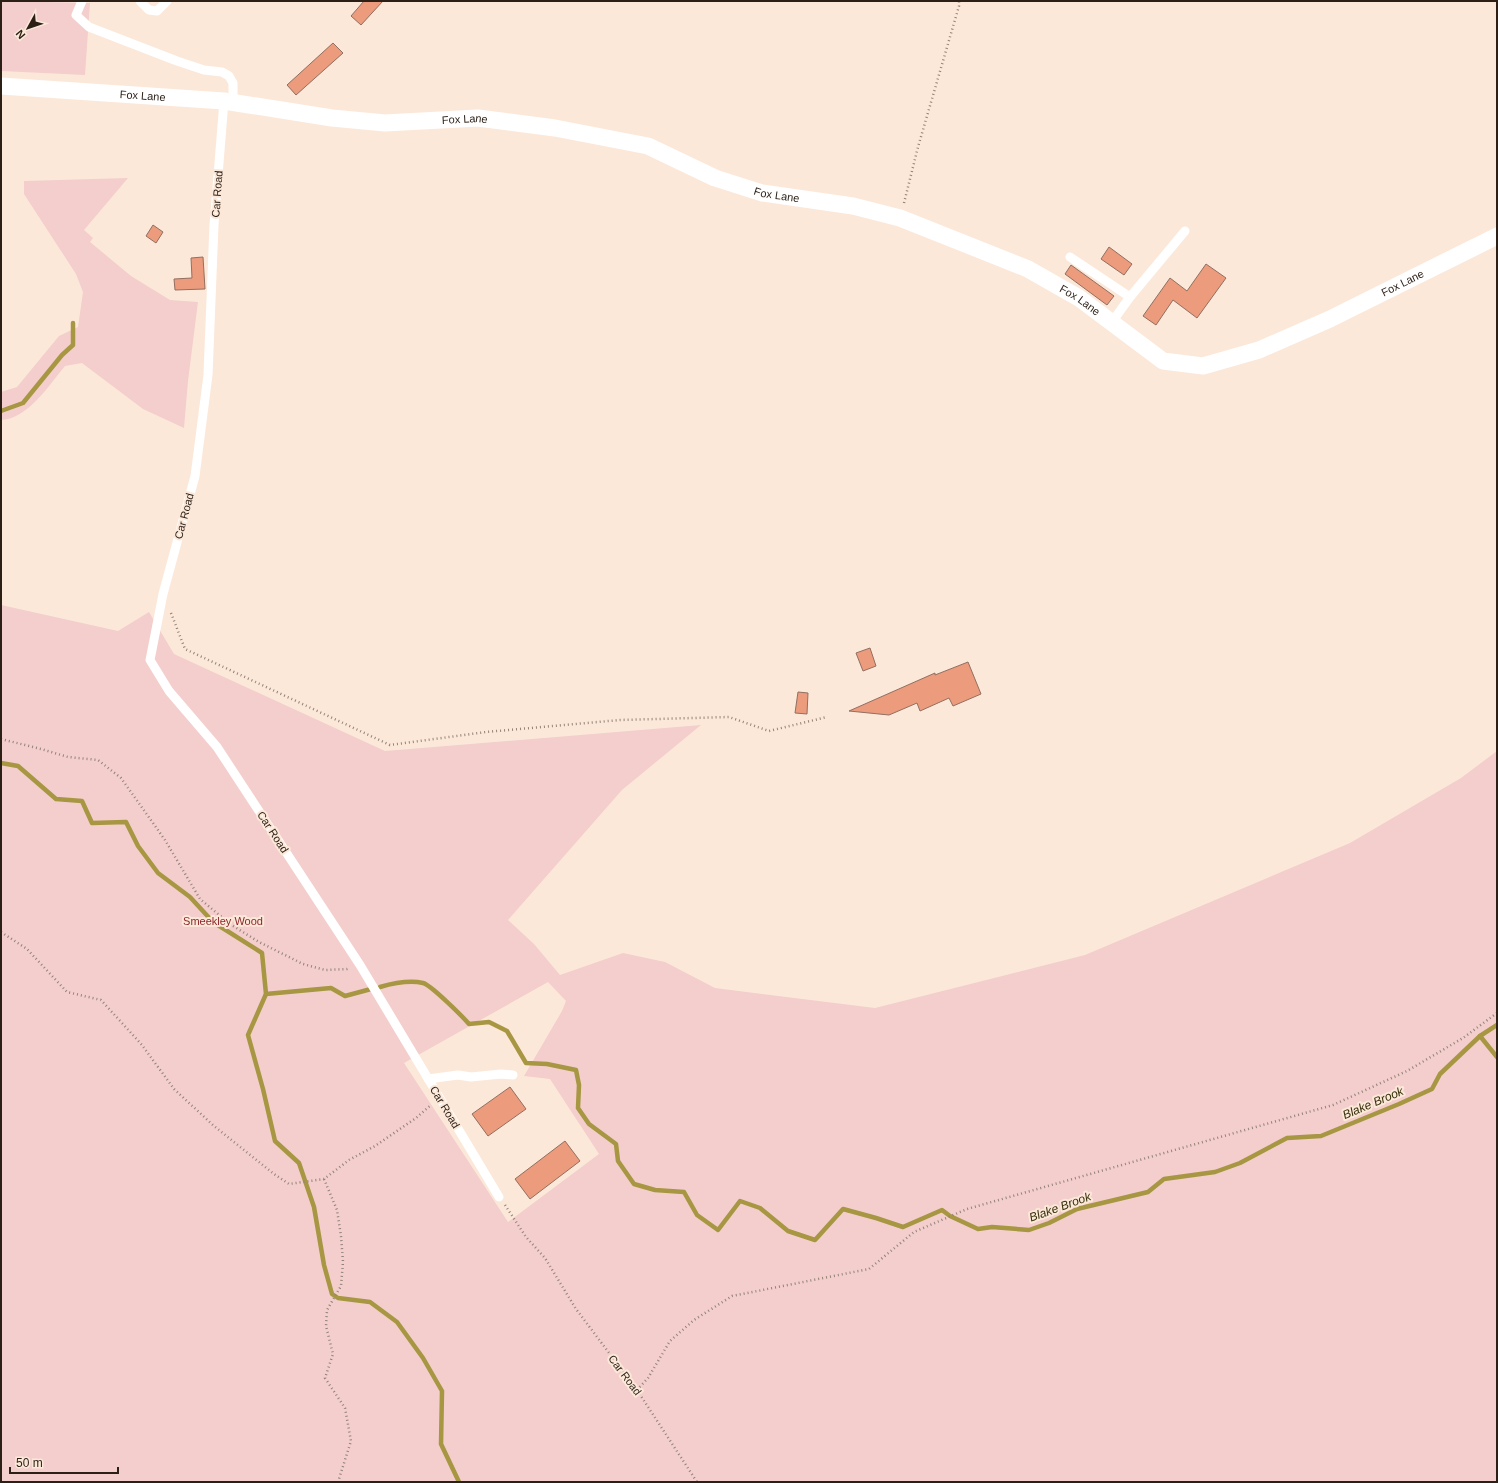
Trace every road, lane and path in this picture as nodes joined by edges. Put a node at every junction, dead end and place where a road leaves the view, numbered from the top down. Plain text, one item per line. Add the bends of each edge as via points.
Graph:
1 (82, 1) edge
2 (140, 1) edge
3 (167, 1) edge
4 (959, 1) edge
5 (1, 86) edge
6 (228, 103) junction
7 (900, 218) junction
8 (1184, 232) dead end
9 (1497, 236) edge
10 (1070, 256) dead end
11 (1130, 297) junction
12 (1112, 322) junction
13 (163, 594) junction
14 (828, 717) dead end
15 (1, 739) edge
16 (1, 932) edge
17 (360, 965) junction
18 (1497, 1013) edge
19 (513, 1075) dead end
20 (428, 1079) junction
21 (440, 1099) junction
22 (324, 1179) junction
23 (499, 1197) joint
24 (638, 1390) junction
25 (338, 1482) edge
26 (697, 1482) edge

1 - 6 lane, Car Road via 76,15 89,27 177,61 229,76 233,83
2 - 3 lane via 149,10 156,11
4 - 7 path
5 - 6 street, Fox Lane
6 - 7 street, Fox Lane via 385,123 478,118 555,128 648,146 715,178 762,193 852,206
6 - 13 lane, Car Road via 214,225 207,383 195,476
7 - 12 street, Fox Lane via 1028,269 1079,298
8 - 11 lane
9 - 12 street, Fox Lane via 1330,319 1259,350 1203,366 1163,361
10 - 11 lane
11 - 12 lane
13 - 14 path via 185,649 390,745 486,732 620,720 729,717 769,731
13 - 17 lane, Car Road via 150,660 169,691 217,747
15 - 17 path via 68,757 98,760 122,778 165,840 200,899 230,924 303,964 325,970 347,969
16 - 22 path via 27,949 67,992 101,1000 142,1045 174,1089 214,1126 274,1174 289,1184
17 - 20 lane, Car Road
18 - 24 path via 1463,1038 1407,1072 1333,1105 967,1209 914,1232 870,1269 732,1296 694,1320 670,1341
19 - 20 lane via 458,1075
20 - 21 lane, Car Road
21 - 22 path via 416,1118 349,1160
21 - 23 lane, Car Road
22 - 25 path via 337,1210 343,1262 341,1286 327,1310 326,1326 333,1354 325,1378 345,1408 351,1441
23 - 24 path, Car Road via 526,1237 545,1258 576,1309
24 - 26 path, Car Road

